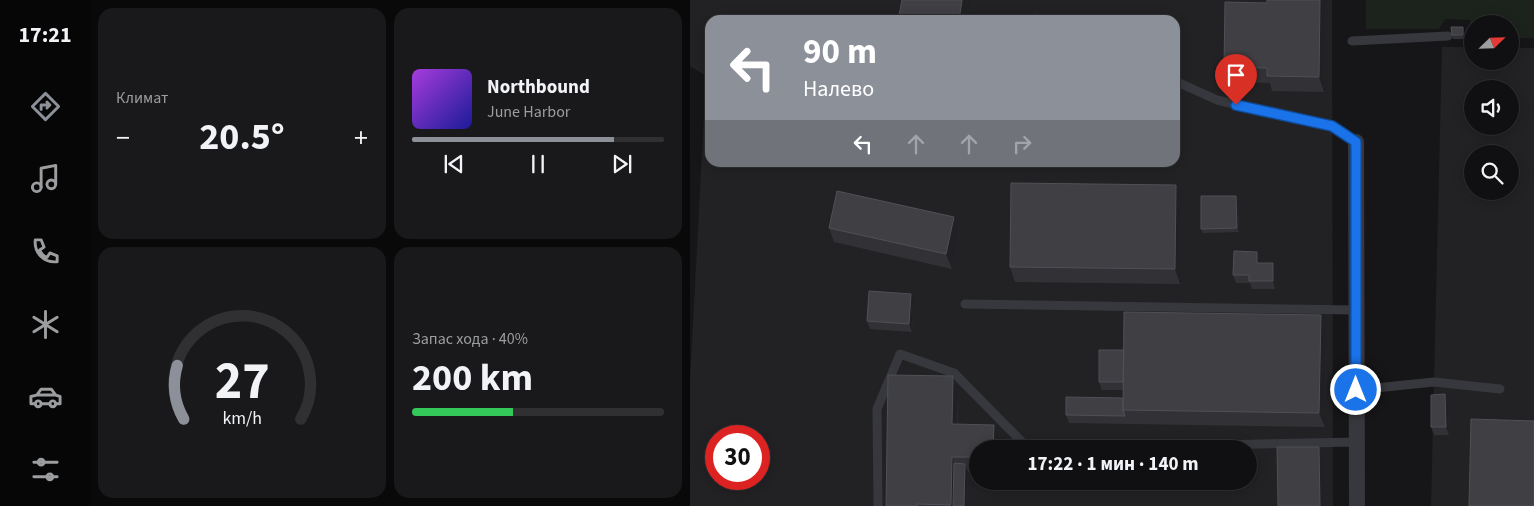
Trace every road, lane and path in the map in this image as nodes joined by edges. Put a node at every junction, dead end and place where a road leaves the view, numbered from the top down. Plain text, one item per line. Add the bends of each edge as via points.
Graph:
1 (1448, 36) dead end
2 (1352, 41) dead end
3 (1180, 83) edge
4 (1356, 142) joint
5 (965, 304) dead end
6 (1356, 310) junction
7 (1500, 389) dead end
8 (1356, 390) junction
9 (1356, 442) junction
10 (878, 506) edge
11 (1356, 506) edge

1 - 2 lane
3 - 4 lane via 1217,100 1332,126
4 - 6 street
5 - 6 lane
6 - 8 street
7 - 8 lane via 1434,382
8 - 9 street
9 - 10 lane via 1029,449 954,374 900,354 876,408
9 - 11 street

